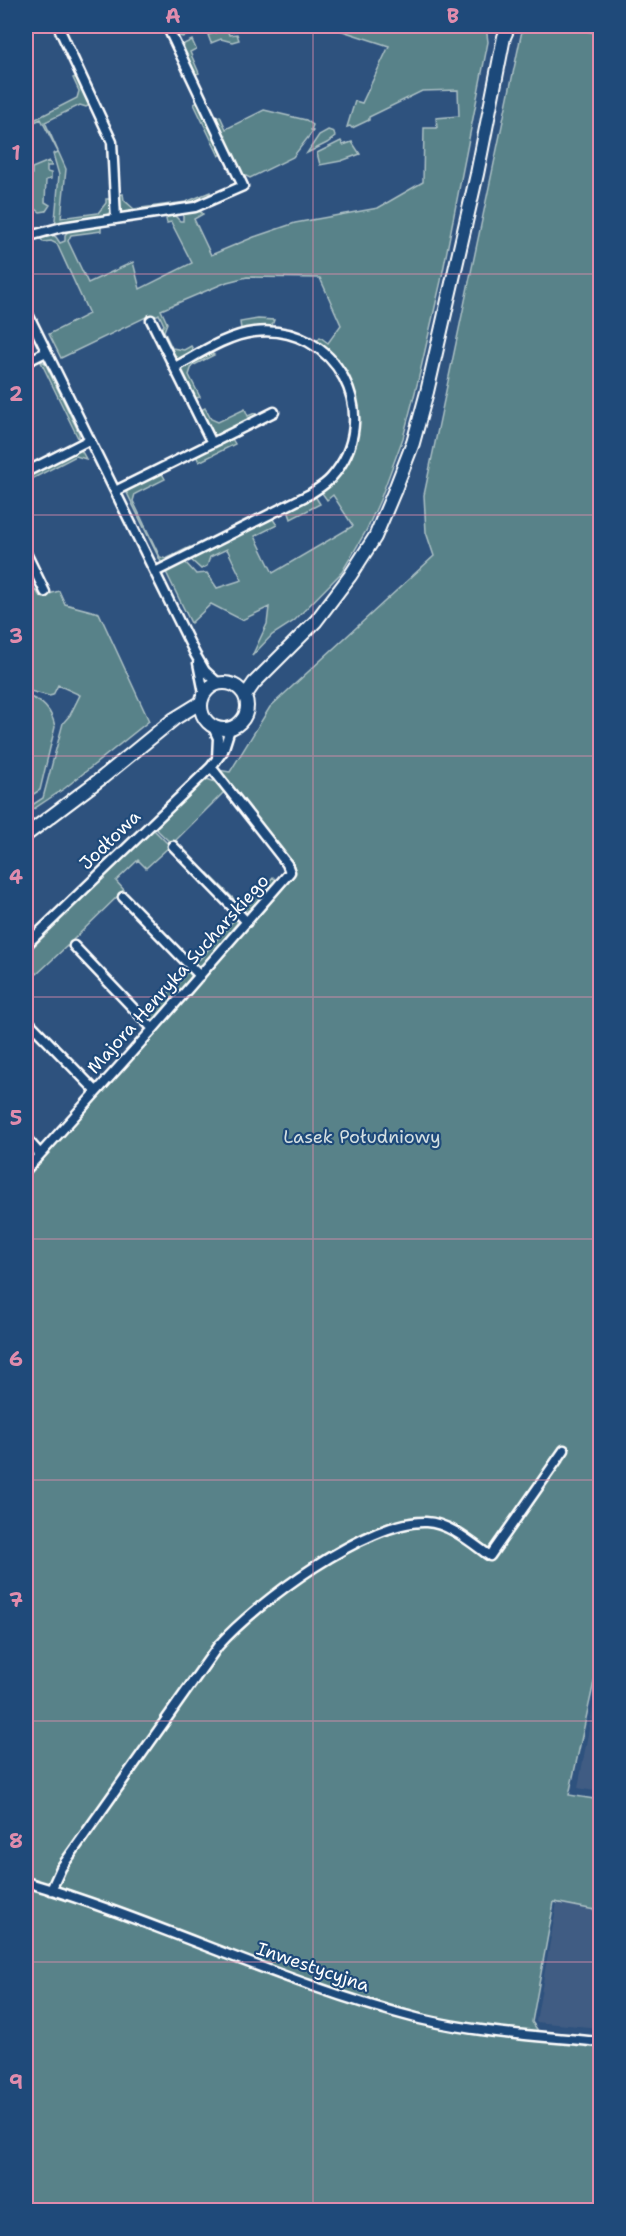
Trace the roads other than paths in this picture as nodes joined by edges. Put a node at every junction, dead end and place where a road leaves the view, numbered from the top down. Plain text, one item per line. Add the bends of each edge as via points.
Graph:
1 (58, 26) edge
2 (167, 26) edge
3 (505, 29) edge
4 (116, 219) junction
5 (26, 237) edge
6 (26, 310) edge
7 (151, 320) dead end
8 (46, 352) junction
9 (26, 362) edge
10 (175, 367) junction
11 (274, 412) dead end
12 (89, 440) junction
13 (212, 443) junction
14 (26, 472) edge
15 (115, 491) junction
16 (26, 553) edge
17 (155, 572) junction
18 (45, 592) dead end
19 (195, 654) junction
20 (282, 654) junction
21 (218, 683) junction
22 (236, 686) junction
23 (245, 696) junction
24 (202, 698) junction
25 (208, 723) junction
26 (230, 729) junction
27 (157, 734) junction
28 (217, 759) junction
29 (211, 767) junction
30 (26, 835) edge
31 (173, 846) dead end
32 (123, 897) dead end
33 (248, 922) junction
34 (26, 945) edge
35 (74, 946) dead end
36 (200, 976) junction
37 (26, 1019) edge
38 (153, 1029) junction
39 (96, 1091) junction
40 (26, 1138) edge
41 (40, 1154) junction
42 (26, 1170) edge
43 (564, 1450) dead end
44 (26, 1882) edge
45 (51, 1890) junction
46 (600, 2042) edge

1 - 4 street via 112,142
2 - 4 street via 243,186 195,207
3 - 20 main road via 475,185 413,443 375,537 316,621
4 - 5 street
6 - 8 street
7 - 10 street
8 - 9 street
8 - 12 street
10 - 13 street
10 - 17 street via 243,334 278,332 300,338 321,349 340,370 352,394 354,431 341,464 310,495
11 - 13 street
12 - 14 street
12 - 15 street
13 - 15 street
15 - 17 street
16 - 18 street
17 - 19 street
19 - 21 street
19 - 24 street
20 - 22 main road
20 - 23 main road
21 - 22 main road
21 - 24 main road
22 - 23 main road
23 - 26 main road via 243,720
24 - 25 main road via 200,707
24 - 27 main road
25 - 26 main road
25 - 27 main road via 186,721
25 - 28 street via 218,738
26 - 28 street, Jodłowa via 224,751
27 - 30 main road
28 - 29 street, Jodłowa
29 - 33 street, Majora Henryka Sucharskiego via 290,870
29 - 34 street, Jodłowa
31 - 33 street
32 - 36 street
33 - 36 street, Majora Henryka Sucharskiego
35 - 38 street
36 - 38 street, Majora Henryka Sucharskiego
37 - 39 street
38 - 39 street, Majora Henryka Sucharskiego
39 - 41 street, Majora Henryka Sucharskiego
40 - 41 street
41 - 42 street, Majora Henryka Sucharskiego
43 - 45 street via 490,1556 439,1525 410,1524 344,1548 240,1624 218,1646 61,1868
44 - 45 street, Inwestycyjna
45 - 46 street, Inwestycyjna via 328,1991 418,2018 464,2028

